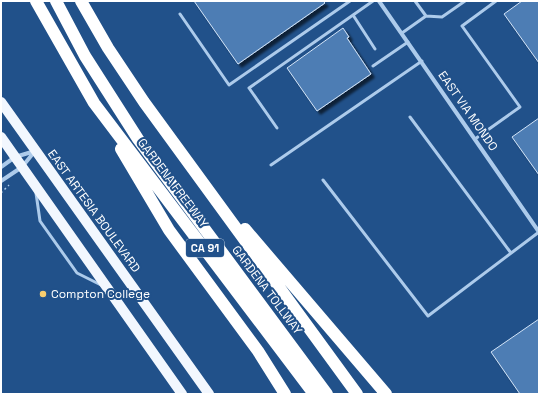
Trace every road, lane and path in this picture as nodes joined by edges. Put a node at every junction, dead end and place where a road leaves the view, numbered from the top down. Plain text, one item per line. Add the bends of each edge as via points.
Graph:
1 (36, 1) edge
2 (56, 1) edge
3 (81, 1) edge
4 (350, 1) edge
5 (373, 1) edge
6 (380, 1) edge
7 (415, 1) edge
8 (465, 1) edge
9 (496, 1) edge
10 (180, 14) dead end
11 (353, 15) junction
12 (426, 16) junction
13 (402, 33) junction
14 (408, 42) junction
15 (375, 49) dead end
16 (422, 62) junction
17 (373, 66) dead end
18 (1, 102) edge
19 (94, 103) junction
20 (410, 117) dead end
21 (277, 128) dead end
22 (1, 137) edge
23 (475, 139) junction
24 (35, 151) junction
25 (184, 156) junction
26 (15, 158) junction
27 (271, 166) dead end
28 (1, 167) edge
29 (22, 167) junction
30 (323, 180) dead end
31 (1, 181) edge
32 (11, 182) dead end
33 (36, 187) junction
34 (1, 193) edge
35 (539, 232) edge
36 (510, 254) junction
37 (107, 287) junction
38 (182, 394) edge
39 (208, 394) edge
40 (285, 394) edge
41 (314, 394) edge
42 (327, 394) edge
43 (357, 394) edge
44 (386, 394) edge

1 - 19 highway, GARDENA FREEWAY / CA 91
2 - 42 highway, GARDENA TOLLWAY via 85,56 138,139
3 - 25 highway, GARDENA FREEWAY / CA 91 via 108,48
4 - 10 lane via 229,85
5 - 11 lane
6 - 13 street, EAST VIA MONDO
7 - 12 lane
8 - 12 lane via 442,17
9 - 23 lane via 462,26 520,108
11 - 15 lane
11 - 21 lane via 249,88
12 - 13 lane
13 - 14 street, EAST VIA MONDO
14 - 16 street, EAST VIA MONDO
14 - 17 lane
16 - 23 street, EAST VIA MONDO
16 - 27 lane
18 - 24 main road, EAST ARTESIA BOULEVARD
19 - 40 highway via 169,230 258,351
19 - 41 highway, GARDENA FREEWAY / CA 91
20 - 36 lane
22 - 26 main road
23 - 35 street, EAST VIA MONDO
24 - 26 street
24 - 29 street
24 - 39 main road, EAST ARTESIA BOULEVARD
25 - 43 highway, GARDENA FREEWAY / CA 91
25 - 44 highway
26 - 28 street
26 - 29 main road
29 - 31 street
29 - 33 main road
30 - 36 lane via 428,316
32 - 34 path
33 - 37 main road
33 - 37 lane via 40,221 77,273
35 - 36 lane
37 - 38 main road

